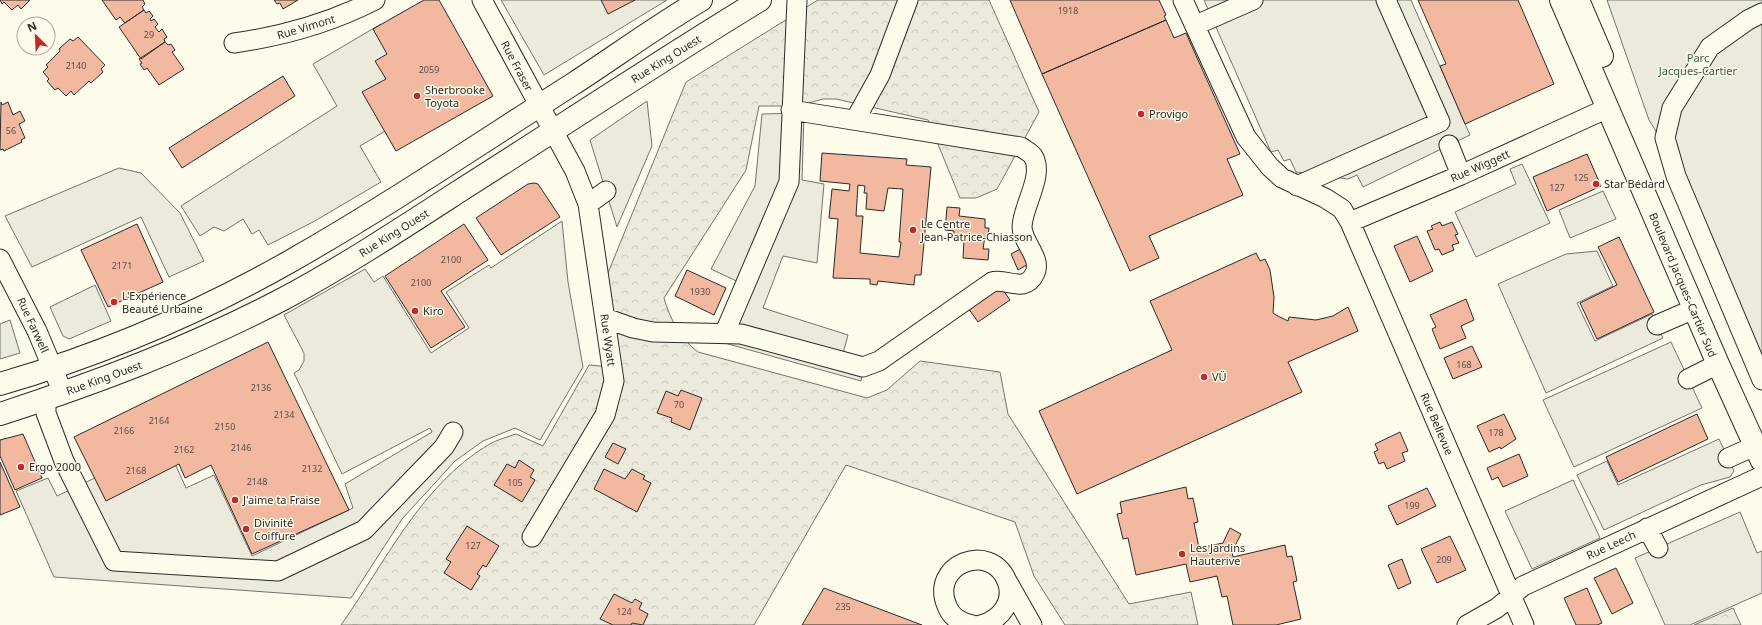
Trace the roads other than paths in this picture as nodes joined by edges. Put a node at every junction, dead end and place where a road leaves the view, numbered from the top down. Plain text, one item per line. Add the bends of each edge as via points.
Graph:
1 (376, 0) edge
2 (482, 0) edge
3 (760, 0) edge
4 (797, 0) edge
5 (908, 0) edge
6 (1183, 0) edge
7 (1253, 0) edge
8 (1386, 0) edge
9 (1561, 0) edge
10 (1578, 0) edge
11 (698, 1) edge
12 (1762, 13) edge
13 (1196, 25) junction
14 (234, 43) dead end
15 (538, 106) junction
16 (1608, 108) junction
17 (791, 110) junction
18 (856, 120) junction
19 (553, 132) junction
20 (1449, 145) dead end
21 (1461, 175) junction
22 (1297, 186) junction
23 (606, 191) dead end
24 (588, 204) junction
25 (1350, 222) junction
26 (0, 259) edge
27 (1694, 308) junction
28 (605, 318) junction
29 (1657, 325) dead end
30 (725, 332) junction
31 (1718, 364) junction
32 (52, 367) junction
33 (1688, 378) dead end
34 (1762, 380) edge
35 (0, 384) edge
36 (54, 396) junction
37 (0, 414) edge
38 (453, 432) dead end
39 (1758, 453) edge
40 (1728, 458) dead end
41 (1762, 476) edge
42 (1647, 528) junction
43 (532, 536) dead end
44 (1658, 548) dead end
45 (1004, 575) junction
46 (1512, 596) junction
47 (973, 625) edge
48 (981, 625) edge
49 (1032, 625) edge
50 (1467, 625) edge
51 (1524, 625) edge

1 - 14 street, Rue Vimont via 352,12 289,34
2 - 15 street, Rue Fraser
3 - 19 main road, Rue King Ouest
4 - 17 street
5 - 18 street via 880,75
6 - 13 street, Rue Bellevue
7 - 13 street
8 - 22 street via 1440,122
9 - 16 main road, Boulevard Jacques-Cartier Sud
10 - 16 main road, Boulevard Jacques-Cartier Sud via 1608,70
11 - 15 main road
12 - 34 street via 1710,47 1672,108 1665,138 1676,176
13 - 22 street, Rue Bellevue via 1246,137 1270,167 1282,178
15 - 19 street, Rue Fraser
15 - 32 main road via 289,262 158,327
16 - 21 street, Rue Wiggett via 1513,159
16 - 27 main road, Boulevard Jacques-Cartier Sud
17 - 18 street
17 - 30 street via 789,182
18 - 30 street via 1021,147 1033,156 1036,178 1022,227 1023,236 1036,265 1035,274 1026,283 1018,286 999,280 992,282 871,366 863,367
19 - 24 street, Rue Wyatt via 575,171
19 - 36 main road, Rue King Ouest via 393,234 284,298 192,343 104,379
20 - 21 street
21 - 25 street, Rue Wiggett
22 - 25 street, Rue Bellevue via 1325,198 1342,209
23 - 24 street
24 - 28 street, Rue Wyatt
25 - 46 street, Rue Bellevue
26 - 32 street, Rue Farwell via 37,331
27 - 29 street
27 - 31 main road, Boulevard Jacques-Cartier Sud
28 - 30 street via 653,332
28 - 43 street, Rue Wyatt via 614,381 610,401 605,415
31 - 33 street
31 - 39 main road, Boulevard Jacques-Cartier Sud
32 - 35 main road
32 - 36 street, Rue Farwell
36 - 37 main road, Rue King Ouest
36 - 38 street, Rue Farwell via 46,413 64,461 114,561 278,571 364,530 444,448
39 - 40 street
41 - 42 street, Rue Leech
42 - 44 street
42 - 46 street, Rue Leech via 1560,562
45 - 47 street via 996,566 986,561 975,560 963,562 947,578 944,600 948,611 956,619
45 - 48 street via 1009,597 1006,608 998,617
45 - 49 street
46 - 50 street, Rue Leech
46 - 51 street, Rue Bellevue

